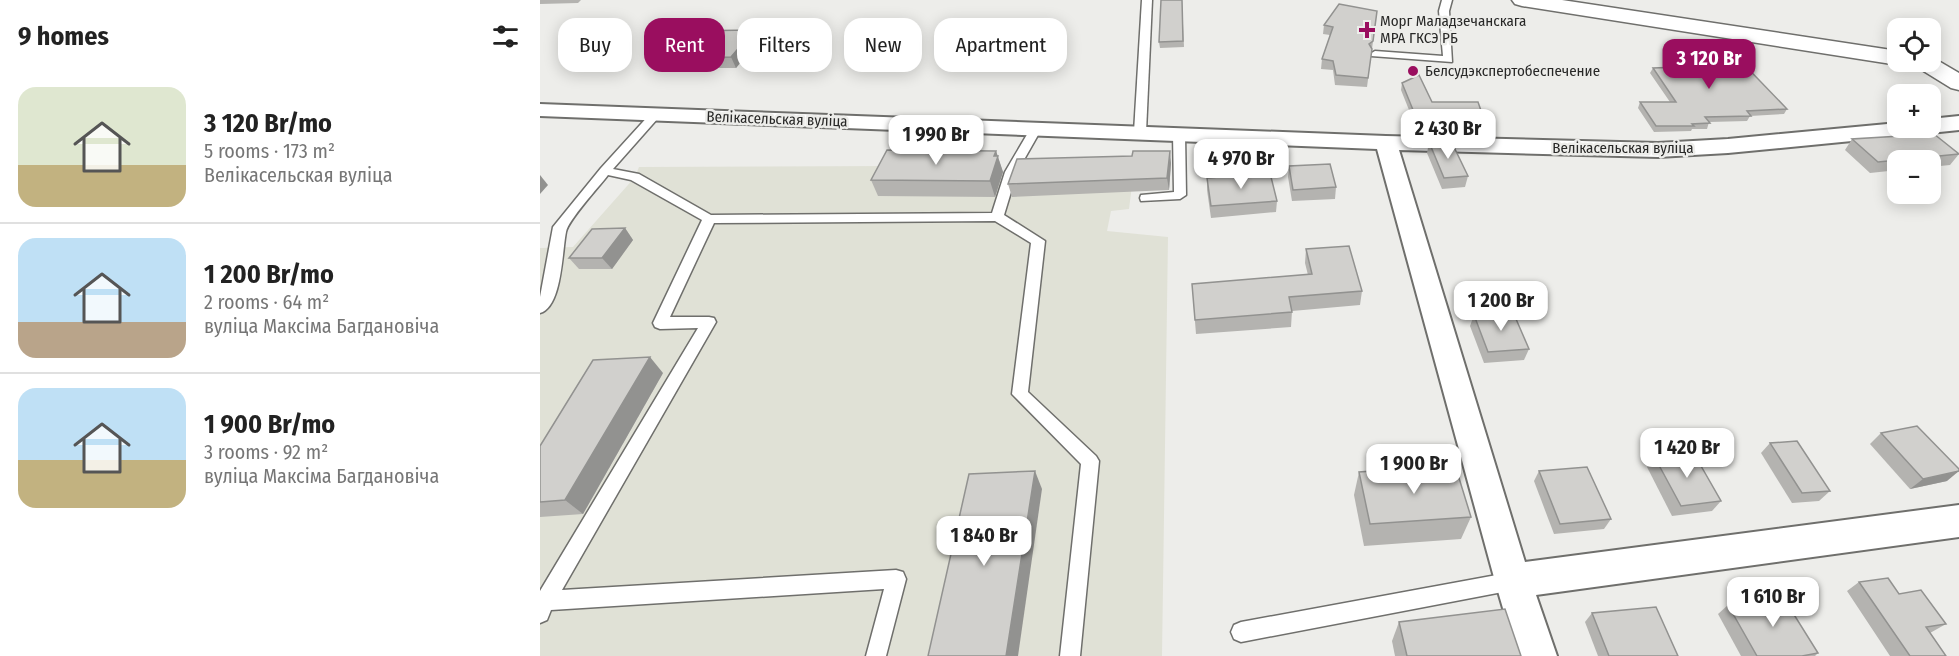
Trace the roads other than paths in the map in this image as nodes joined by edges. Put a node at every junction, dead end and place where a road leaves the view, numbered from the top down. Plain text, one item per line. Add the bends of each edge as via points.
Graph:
1 (1147, 0) edge
2 (1447, 0) edge
3 (1522, 0) edge
4 (1547, 2) edge
5 (1375, 54) edge
6 (1887, 56) edge
7 (1941, 65) edge
8 (1959, 68) edge
9 (1941, 72) edge
10 (1959, 83) edge
11 (540, 110) edge
12 (656, 115) junction
13 (1959, 123) edge
14 (1941, 125) edge
15 (1036, 128) junction
16 (1887, 131) edge
17 (1140, 132) junction
18 (1179, 134) junction
19 (1386, 143) junction
20 (605, 171) junction
21 (1146, 198) dead end
22 (997, 217) junction
23 (709, 219) junction
24 (540, 308) edge
25 (1959, 521) edge
26 (1513, 580) junction
27 (542, 607) edge
28 (1241, 632) dead end
29 (876, 656) edge
30 (1070, 656) edge
31 (1537, 656) edge

1 - 17 lane
2 - 5 lane via 1444,11 1448,60
3 - 4 main road
4 - 6 main road
7 - 8 main road
9 - 10 main road
11 - 12 street, Велікасельская вуліца
12 - 15 street, Велікасельская вуліца
12 - 20 lane
13 - 14 street
15 - 17 street, Велікасельская вуліца
15 - 22 lane via 1011,172
16 - 19 street, Велікасельская вуліца via 1658,150
17 - 18 street, Велікасельская вуліца
18 - 19 street, Велікасельская вуліца
18 - 21 lane via 1180,195
19 - 26 street
20 - 23 lane via 636,177
20 - 24 lane via 560,226 549,296
22 - 23 lane
22 - 30 lane via 1038,241 1020,394 1090,461
23 - 27 lane via 660,323 709,322
25 - 26 street
26 - 28 lane
26 - 31 street
27 - 29 lane via 896,579

